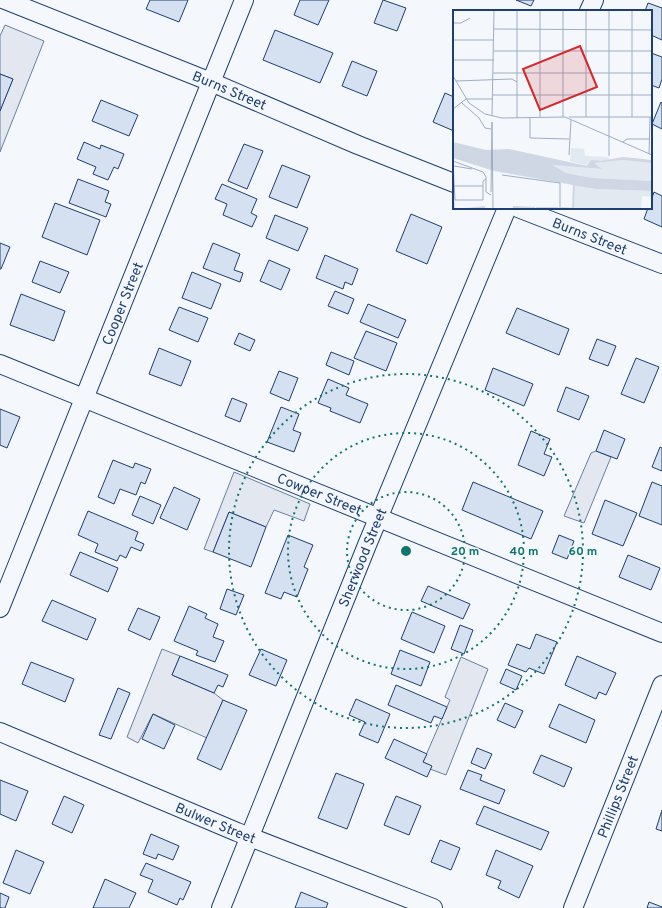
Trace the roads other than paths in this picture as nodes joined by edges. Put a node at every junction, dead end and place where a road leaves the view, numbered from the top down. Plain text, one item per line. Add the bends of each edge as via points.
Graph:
1 (5, 0) edge
2 (244, 0) edge
3 (594, 0) edge
4 (589, 10) edge
5 (211, 82) junction
6 (453, 183) edge
7 (506, 209) edge
8 (521, 209) edge
9 (662, 264) edge
10 (0, 364) edge
11 (85, 399) junction
12 (379, 517) junction
13 (0, 608) edge
14 (662, 633) edge
15 (662, 685) edge
16 (0, 732) edge
17 (250, 837) junction
18 (221, 908) edge
19 (433, 908) edge
20 (573, 908) edge

1 - 5 street, Burns Street
2 - 5 street, Cooper Street
3 - 4 street
5 - 6 street, Burns Street
5 - 11 street, Cooper Street
7 - 12 street, Sherwood Street
8 - 9 street, Burns Street
10 - 11 street, Cowper Street
11 - 12 street, Cowper Street
11 - 13 street, Cooper Street
12 - 14 street, Cowper Street
12 - 17 street, Sherwood Street
15 - 20 street, Phillips Street
16 - 17 street, Bulwer Street
17 - 18 street, Sherwood Street
17 - 19 street, Bulwer Street

